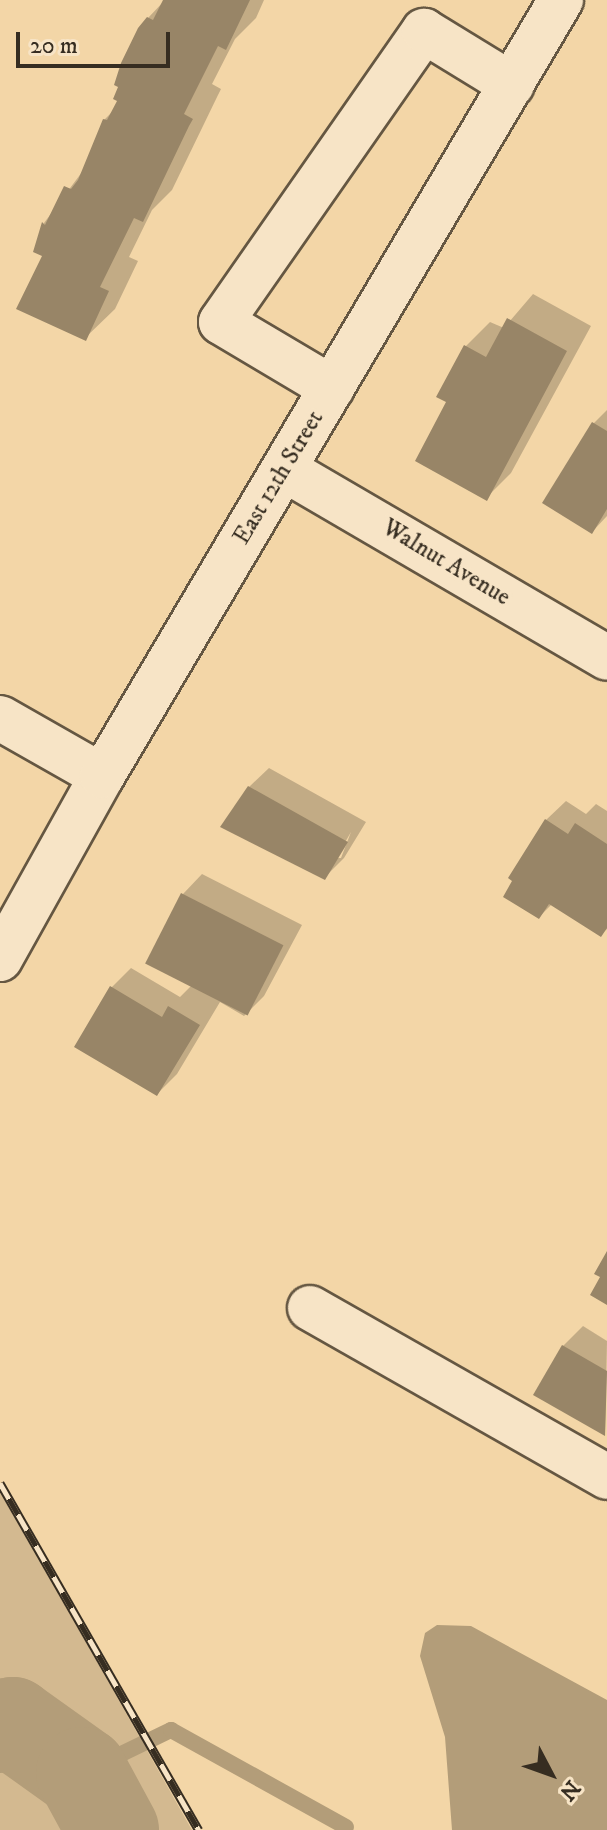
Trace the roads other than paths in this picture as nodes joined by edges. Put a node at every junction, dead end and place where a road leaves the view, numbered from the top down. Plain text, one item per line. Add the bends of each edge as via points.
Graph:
1 (561, 0) edge
2 (512, 85) junction
3 (332, 388) junction
4 (284, 469) junction
5 (607, 658) edge
6 (0, 718) edge
7 (102, 776) junction
8 (0, 959) edge
9 (310, 1308) dead end
10 (607, 1477) edge

1 - 2 street, East 12th Street
2 - 3 street, East 12th Street
2 - 3 street via 424,31 221,322
3 - 4 street, East 12th Street
4 - 5 street, Walnut Avenue
4 - 7 street, East 12th Street
6 - 7 street
7 - 8 street, East 12th Street
9 - 10 street

